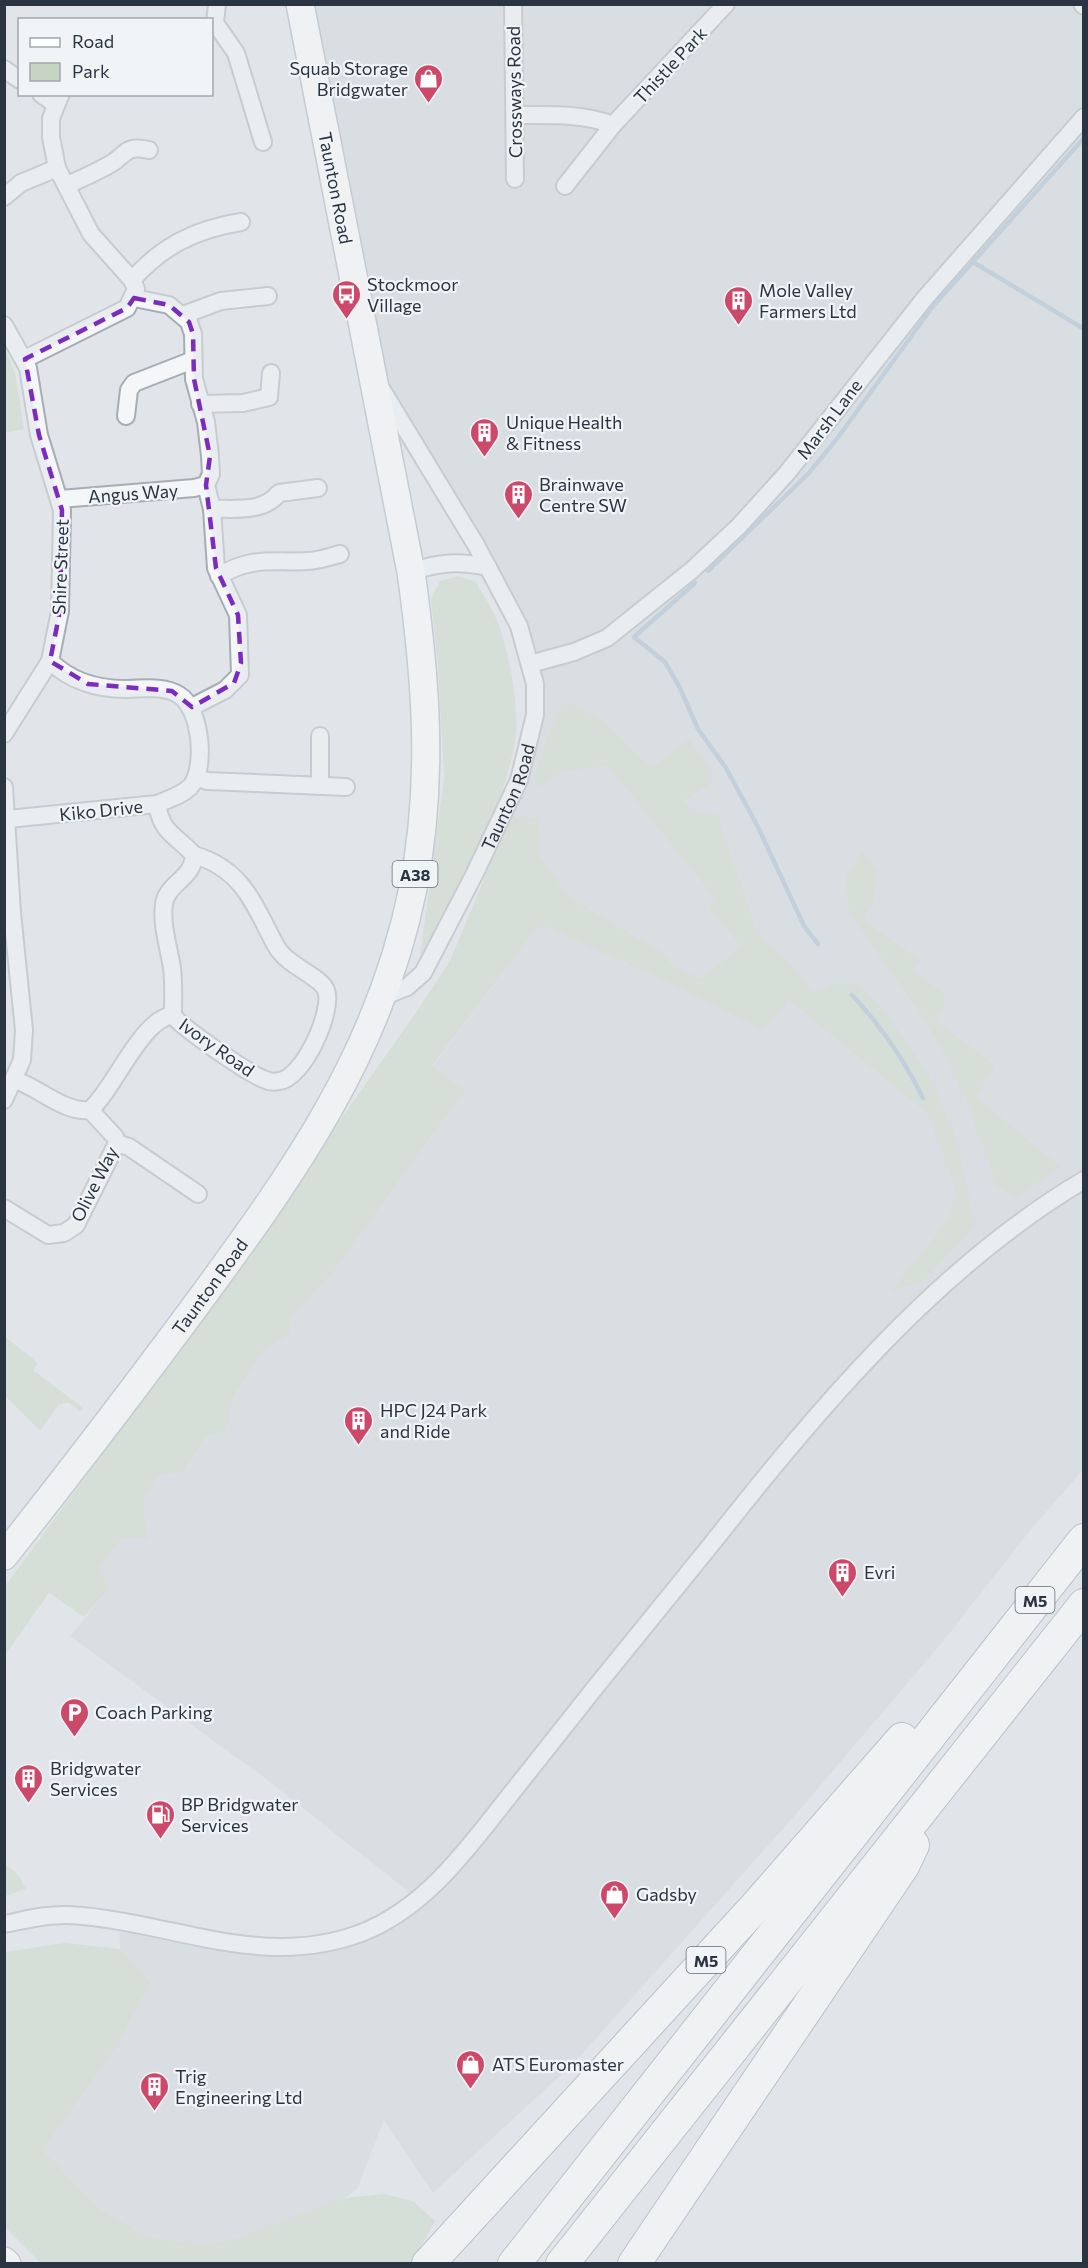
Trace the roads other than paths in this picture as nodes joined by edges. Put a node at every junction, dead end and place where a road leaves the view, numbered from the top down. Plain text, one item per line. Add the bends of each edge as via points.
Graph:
1 (217, 4) edge
2 (300, 4) edge
3 (513, 4) edge
4 (726, 4) edge
5 (213, 24) edge
6 (4, 69) edge
7 (18, 79) edge
8 (52, 98) edge
9 (516, 115) junction
10 (1083, 117) edge
11 (613, 125) junction
12 (263, 142) dead end
13 (149, 150) dead end
14 (57, 168) junction
15 (516, 179) dead end
16 (68, 185) junction
17 (565, 186) dead end
18 (4, 196) edge
19 (241, 222) dead end
20 (132, 280) junction
21 (268, 296) dead end
22 (134, 298) junction
23 (183, 315) junction
24 (4, 325) edge
25 (25, 359) junction
26 (194, 360) junction
27 (372, 372) junction
28 (271, 373) dead end
29 (201, 404) junction
30 (126, 416) dead end
31 (206, 485) junction
32 (318, 488) dead end
33 (60, 499) junction
34 (213, 509) junction
35 (340, 554) dead end
36 (488, 567) junction
37 (411, 572) junction
38 (219, 576) junction
39 (50, 661) junction
40 (530, 664) junction
41 (192, 707) junction
42 (4, 734) edge
43 (320, 736) dead end
44 (193, 782) junction
45 (320, 785) junction
46 (4, 787) edge
47 (346, 787) dead end
48 (157, 804) junction
49 (8, 819) junction
50 (7, 852) edge
51 (194, 855) junction
52 (12, 993) edge
53 (382, 997) junction
54 (173, 1015) junction
55 (15, 1080) junction
56 (4, 1101) edge
57 (90, 1110) junction
58 (117, 1143) junction
59 (1083, 1180) edge
60 (198, 1194) dead end
61 (4, 1208) edge
62 (1083, 1540) edge
63 (4, 1556) edge
64 (1083, 1605) edge
65 (987, 1659) junction
66 (950, 1776) junction
67 (4, 1924) edge
68 (428, 2264) edge
69 (514, 2264) edge
70 (562, 2264) edge
71 (634, 2264) edge

1 - 5 street
2 - 27 main road, Taunton Road / A38
3 - 9 street, Crossways Road
4 - 11 street, Thistle Park
5 - 12 street via 236,53
6 - 7 street
8 - 14 street via 51,137
9 - 11 street via 596,118
9 - 15 street, Crossways Road
10 - 40 street, Marsh Lane via 924,298 787,473 739,526 692,570 607,638
11 - 17 street, Thistle Park
13 - 16 street via 137,147 123,152 111,164
14 - 16 street
14 - 18 street via 21,183
16 - 20 street via 91,234
19 - 20 street via 210,228 177,241
20 - 22 street
21 - 23 street via 221,301
22 - 23 street via 160,301
22 - 25 street via 127,308
23 - 26 street via 192,334
24 - 25 street, Shire Street
25 - 33 street, Shire Street via 39,435
26 - 29 street
26 - 30 street via 134,383 129,390
27 - 36 street, Taunton Road
27 - 37 main road, Taunton Road / A38
28 - 29 street via 269,397 243,403
29 - 31 street via 210,456
31 - 33 street, Angus Way
31 - 34 street
32 - 34 street via 279,493 271,503 258,507
33 - 39 street, Shire Street via 60,611
34 - 38 street
35 - 38 street via 309,561 249,562
36 - 37 street via 456,561
36 - 40 street, Taunton Road via 519,626
37 - 53 main road, Taunton Road / A38 via 424,678 426,784 413,888
38 - 41 street via 238,615 240,675 225,690
39 - 41 street via 58,670 88,684 172,691
39 - 42 street, Shire Street
40 - 53 street, Taunton Road via 535,684 535,715 519,780 423,973 407,987
41 - 44 street via 198,727
43 - 45 street
44 - 45 street
44 - 48 street, Kiko Drive via 177,796
45 - 47 street
46 - 49 street
48 - 49 street, Kiko Drive
48 - 51 street via 166,830
49 - 50 street
50 - 52 street
51 - 54 street via 188,875 164,901
51 - 54 street, Ivory Road via 221,865 234,876 284,958 323,984 327,1005 323,1025 305,1058 291,1077 275,1082 242,1067
52 - 55 street via 23,1048
53 - 63 main road, Taunton Road / A38 via 342,1089 271,1202 107,1425
54 - 57 street via 161,1019 145,1035 102,1100
55 - 56 street
55 - 57 street via 34,1086 73,1110
57 - 58 street, Olive Way
58 - 60 street via 129,1147
58 - 61 street, Olive Way via 76,1225 64,1233 48,1235
59 - 67 street via 1056,1196 947,1283 822,1409 459,1859 396,1917 332,1943 287,1949 221,1943 119,1921 67,1915
62 - 65 highway, M5
64 - 66 highway, M5
65 - 68 highway, M5 via 915,1724 755,1907
65 - 69 highway, M5
66 - 70 highway, M5
66 - 71 highway, M5 via 903,1866

